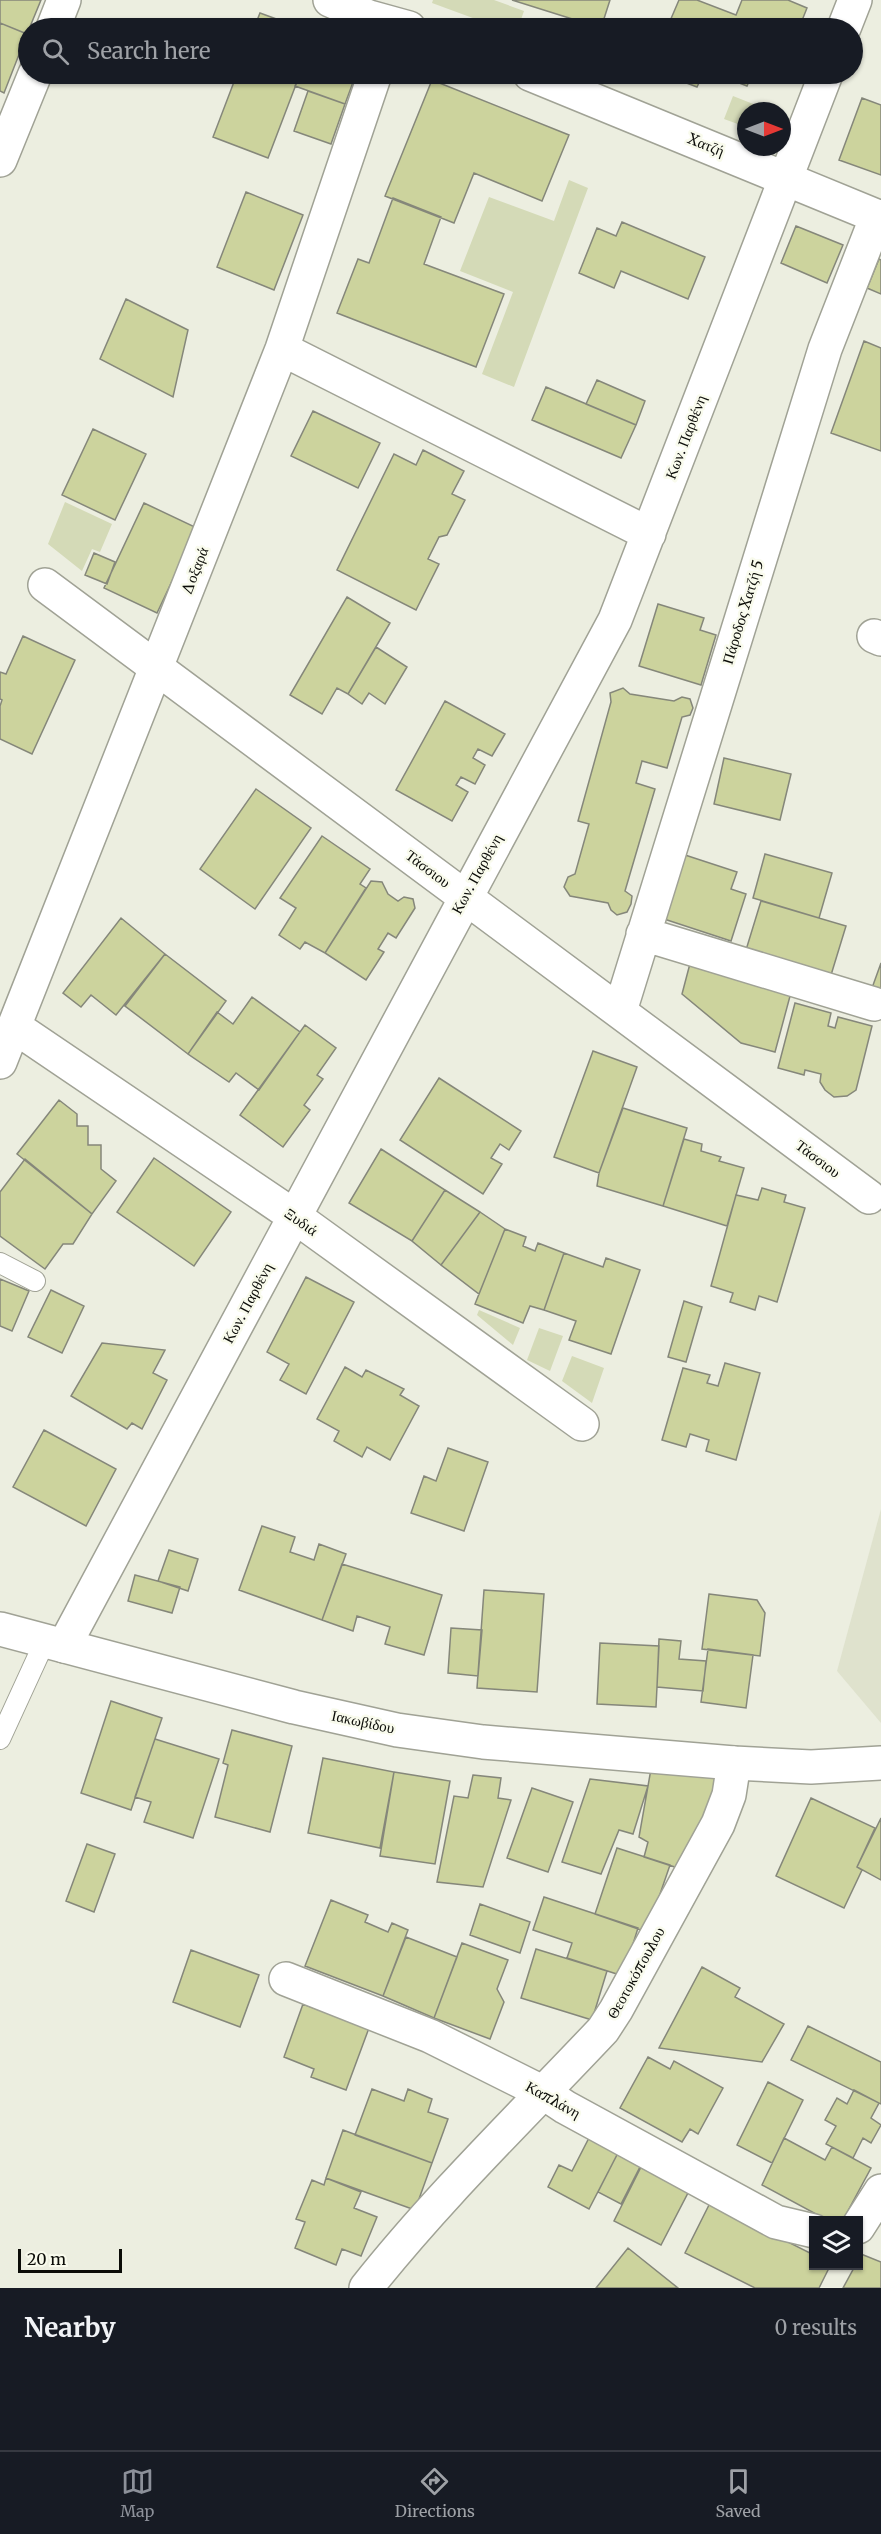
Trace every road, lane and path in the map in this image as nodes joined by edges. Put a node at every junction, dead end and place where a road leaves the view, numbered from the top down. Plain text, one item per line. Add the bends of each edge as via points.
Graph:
1 (64, 0) edge
2 (330, 0) edge
3 (855, 0) edge
4 (57, 18) edge
5 (391, 18) edge
6 (848, 18) edge
7 (31, 84) edge
8 (372, 84) edge
9 (555, 84) edge
10 (822, 84) edge
11 (0, 160) edge
12 (786, 178) junction
13 (879, 217) edge
14 (282, 350) junction
15 (649, 534) junction
16 (45, 585) dead end
17 (157, 668) junction
18 (465, 897) junction
19 (643, 934) junction
20 (874, 1004) dead end
21 (620, 1011) junction
22 (15, 1027) junction
23 (0, 1062) edge
24 (869, 1197) dead end
25 (294, 1216) junction
26 (0, 1263) edge
27 (35, 1281) dead end
28 (582, 1424) dead end
29 (0, 1629) edge
30 (55, 1643) junction
31 (0, 1739) edge
32 (734, 1763) junction
33 (881, 1763) edge
34 (286, 1979) dead end
35 (544, 2093) junction
36 (881, 2191) edge
37 (863, 2219) edge
38 (809, 2230) edge
39 (366, 2288) edge

1 - 4 street
2 - 5 street
3 - 6 street
7 - 11 street
8 - 14 street, Δοξαρά
9 - 12 street, Χατζή
10 - 12 street, Κων. Παρθένη
12 - 13 street, Χατζή
12 - 15 street, Κων. Παρθένη
13 - 19 street, Πάροδος Χατζή 5 via 825,350
14 - 15 street
14 - 17 street, Δοξαρά
15 - 18 street, Κων. Παρθένη via 615,620
16 - 17 street, Τάσσιου
17 - 18 street, Τάσσιου
17 - 22 street, Δοξαρά
18 - 21 street, Τάσσιου
18 - 25 street, Κων. Παρθένη
19 - 20 street
19 - 21 street, Πάροδος Χατζή 5
21 - 24 street, Τάσσιου
22 - 23 street, Δοξαρά
22 - 25 street, Ξυδιά
25 - 28 street, Ξυδιά
25 - 30 street, Κων. Παρθένη
26 - 27 lane
29 - 30 street, Ιακωβίδου
30 - 31 lane
30 - 32 street, Ιακωβίδου via 294,1707 397,1730 483,1742
32 - 33 street via 811,1767
32 - 35 street, Θεοτοκόπουλου via 729,1795 718,1824 616,2010 603,2030
34 - 35 street, Καπλάνη via 430,2036
35 - 38 street, Καπλάνη via 776,2222
35 - 39 street, Θεοτοκόπουλου via 409,2235
36 - 37 street

